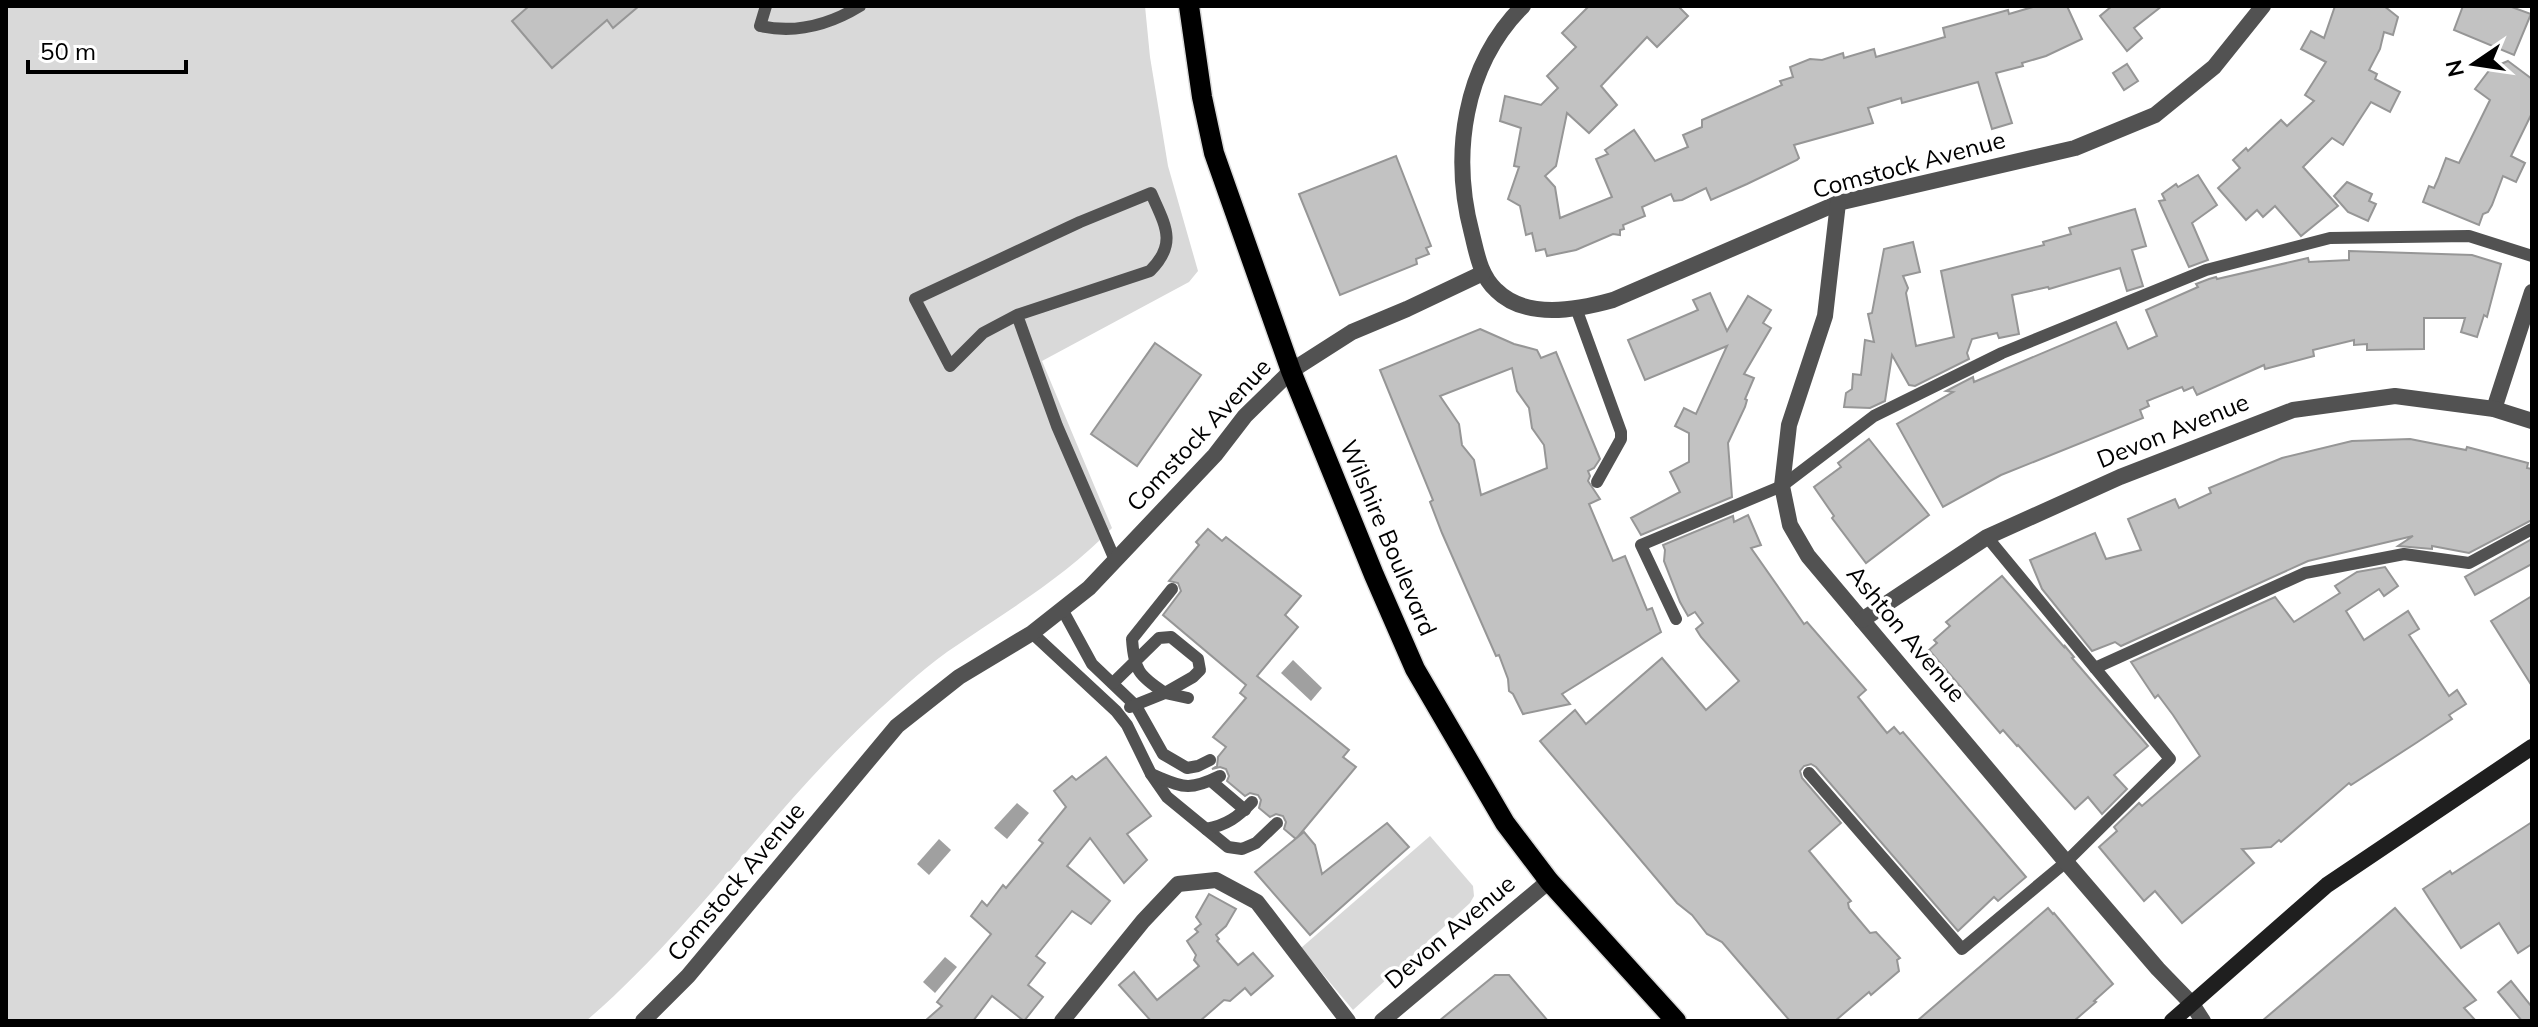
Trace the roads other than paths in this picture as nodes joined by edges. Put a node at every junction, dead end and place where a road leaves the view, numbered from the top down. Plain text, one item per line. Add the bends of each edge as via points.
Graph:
1 (766, 6) edge
2 (860, 6) edge
3 (1189, 6) edge
4 (1523, 6) edge
5 (2263, 6) edge
6 (1838, 203) junction
7 (2532, 256) edge
8 (1483, 273) junction
9 (2532, 292) edge
10 (1576, 308) junction
11 (1017, 315) junction
12 (1291, 371) junction
13 (2494, 409) junction
14 (2532, 421) edge
15 (1597, 482) dead end
16 (1782, 486) junction
17 (2532, 529) edge
18 (1987, 537) junction
19 (1115, 560) junction
20 (1172, 589) dead end
21 (1062, 609) junction
22 (1676, 619) dead end
23 (1862, 620) junction
24 (1032, 633) junction
25 (1134, 663) junction
26 (2095, 668) junction
27 (1113, 683) junction
28 (1165, 693) junction
29 (1188, 698) dead end
30 (1136, 706) junction
31 (1116, 711) junction
32 (2532, 747) edge
33 (1163, 754) junction
34 (1210, 760) dead end
35 (1809, 773) dead end
36 (1151, 774) junction
37 (1277, 823) dead end
38 (1206, 829) junction
39 (2066, 862) junction
40 (1549, 881) junction
41 (2192, 1004) junction
42 (643, 1021) edge
43 (1062, 1021) edge
44 (1348, 1021) edge
45 (1382, 1021) edge
46 (1676, 1021) edge
47 (2172, 1021) edge
48 (2203, 1021) edge

1 - 2 lane via 760,26 799,30
3 - 12 main road, Wilshire Boulevard via 1214,153
4 - 8 street via 1489,51 1463,128 1462,182
5 - 6 street, Comstock Avenue via 2214,67 2155,115 2075,148
6 - 10 street, Comstock Avenue via 1613,300
6 - 16 street, Ashton Avenue via 1825,316 1789,425
7 - 16 lane via 2469,236 2330,238 2206,270 2002,353 1874,416
8 - 10 street, Comstock Avenue via 1497,291 1535,309
8 - 12 street, Comstock Avenue via 1352,332
9 - 13 street
10 - 15 lane via 1621,432
11 - 11 lane via 983,333 950,366 915,299 1151,193 1168,242 1150,271
11 - 19 lane via 1057,426
12 - 19 street, Comstock Avenue
12 - 40 main road, Wilshire Boulevard via 1415,669 1505,823
13 - 14 street, Devon Avenue
13 - 18 street, Devon Avenue via 2395,396 2293,410 2120,477
16 - 22 lane via 1641,545
16 - 23 street, Ashton Avenue via 1790,525 1808,556
17 - 26 lane via 2469,563 2404,554 2305,573
18 - 23 street, Devon Avenue
18 - 26 lane
19 - 21 street, Comstock Avenue
20 - 25 lane via 1132,639
21 - 24 street, Comstock Avenue
21 - 27 lane via 1092,664
23 - 39 street, Ashton Avenue
24 - 31 lane
24 - 42 street, Comstock Avenue via 959,677 897,726 688,976
25 - 27 lane
25 - 28 lane via 1144,679
25 - 28 lane via 1159,638 1171,637 1198,659 1200,670
26 - 39 lane via 2170,759
27 - 30 lane
28 - 29 lane
28 - 30 lane
30 - 31 lane
30 - 33 lane
31 - 36 lane
32 - 41 main road via 2327,885
33 - 34 lane via 1187,768
33 - 36 lane
35 - 39 lane via 1962,949
36 - 38 lane via 1167,797
36 - 38 lane via 1184,787 1215,778 1248,806 1222,826
37 - 38 lane via 1242,849 1228,847
39 - 41 street, Ashton Avenue
40 - 45 street, Devon Avenue
40 - 46 main road, Wilshire Boulevard
41 - 47 main road
41 - 48 street, Ashton Avenue
43 - 44 street via 1178,884 1216,880 1257,902

